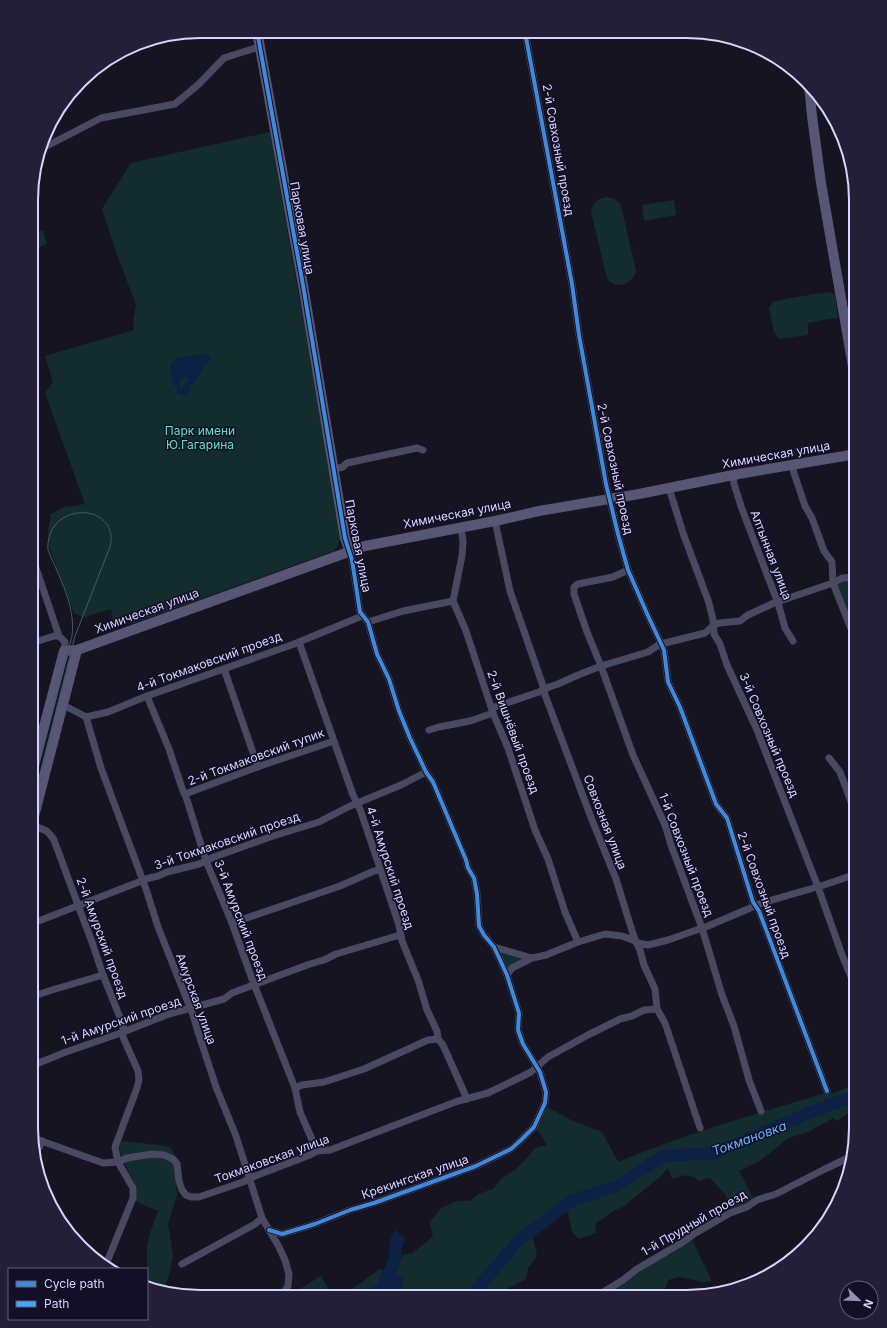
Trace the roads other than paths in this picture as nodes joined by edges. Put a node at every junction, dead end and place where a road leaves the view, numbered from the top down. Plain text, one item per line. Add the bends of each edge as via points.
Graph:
1 (258, 38) edge
2 (527, 38) edge
3 (259, 47) junction
4 (810, 94) edge
5 (48, 146) edge
6 (849, 344) edge
7 (423, 450) dead end
8 (849, 455) edge
9 (792, 465) junction
10 (334, 469) junction
11 (733, 475) junction
12 (669, 488) junction
13 (610, 498) junction
14 (495, 521) junction
15 (461, 527) junction
16 (349, 550) junction
17 (628, 570) junction
18 (38, 574) edge
19 (849, 578) edge
20 (833, 583) junction
21 (453, 601) junction
22 (778, 603) junction
23 (362, 616) junction
24 (368, 622) junction
25 (849, 624) edge
26 (714, 625) junction
27 (59, 636) junction
28 (38, 641) edge
29 (793, 641) dead end
30 (299, 642) junction
31 (661, 644) junction
32 (77, 650) junction
33 (64, 651) junction
34 (601, 666) junction
35 (224, 669) junction
36 (544, 689) junction
37 (147, 696) junction
38 (63, 706) junction
39 (493, 710) junction
40 (86, 716) junction
41 (429, 730) dead end
42 (334, 741) junction
43 (38, 749) edge
44 (829, 758) dead end
45 (258, 767) junction
46 (426, 772) junction
47 (184, 794) junction
48 (849, 796) edge
49 (357, 803) junction
50 (38, 804) edge
51 (38, 829) edge
52 (206, 861) junction
53 (380, 870) junction
54 (849, 876) edge
55 (142, 881) junction
56 (818, 887) junction
57 (78, 906) junction
58 (756, 906) junction
59 (38, 921) edge
60 (232, 923) junction
61 (702, 928) junction
62 (400, 935) junction
63 (578, 942) junction
64 (637, 943) junction
65 (494, 947) junction
66 (532, 958) junction
67 (849, 972) edge
68 (507, 974) junction
69 (103, 975) junction
70 (254, 985) junction
71 (38, 995) edge
72 (190, 1008) junction
73 (657, 1009) junction
74 (124, 1032) junction
75 (438, 1039) junction
76 (38, 1063) edge
77 (537, 1066) junction
78 (294, 1088) junction
79 (827, 1091) dead end
80 (467, 1099) junction
81 (761, 1111) dead end
82 (700, 1128) dead end
83 (38, 1140) edge
84 (42, 1141) junction
85 (39, 1148) edge
86 (317, 1151) junction
87 (846, 1159) edge
88 (118, 1162) junction
89 (249, 1179) junction
90 (262, 1218) junction
91 (270, 1230) junction
92 (107, 1261) edge
93 (182, 1264) dead end
94 (285, 1290) edge
95 (607, 1290) edge

1 - 3 street, Парковая улица
2 - 13 street, 2-й Совхозный проезд
3 - 5 street via 224,58 175,104 101,118
3 - 10 street, Парковая улица
4 - 6 street via 821,183
7 - 10 street via 417,448 382,455 347,463
8 - 9 street, Химическая улица
9 - 11 street, Химическая улица
9 - 20 street via 805,506 824,551 832,562
10 - 16 street, Парковая улица
11 - 12 street, Химическая улица
11 - 22 street, Алтынная улица via 742,509
12 - 13 street, Химическая улица
12 - 26 street, 3-й Совхозный проезд via 709,603
13 - 14 street, Химическая улица
13 - 17 street, 2-й Совхозный проезд
14 - 15 street, Химическая улица
14 - 36 street, Совхозная улица via 510,591
15 - 16 street, Химическая улица
15 - 21 street via 464,541
16 - 23 street, Парковая улица
16 - 32 street, Химическая улица
17 - 31 street, 2-й Совхозный проезд
17 - 34 street, 1-й Совхозный проезд via 613,577 574,587 574,594
18 - 27 street
19 - 20 street
20 - 22 street
20 - 25 street
21 - 24 street via 403,611
21 - 39 street, 2-й Вишнёвый проезд
22 - 26 street via 740,620
22 - 29 street, Алтынная улица via 785,628
23 - 24 street
23 - 30 street, 4-й Токмаковский проезд
24 - 46 street via 377,654 389,678 398,711
26 - 31 street via 705,633
26 - 56 street, 3-й Совхозный проезд via 714,634 757,730
27 - 28 street
27 - 33 street via 65,642
30 - 35 street, 4-й Токмаковский проезд
30 - 42 street, 4-й Амурский проезд
31 - 34 street via 648,652
31 - 58 street, 2-й Совхозный проезд via 668,682 680,707 716,804 727,818
32 - 33 street, Химическая улица
32 - 38 street
33 - 43 street
34 - 36 street
34 - 61 street, 1-й Совхозный проезд via 633,755 665,825
35 - 37 street, 4-й Токмаковский проезд
35 - 45 street
36 - 39 street
36 - 64 street, Совхозная улица via 616,879
37 - 40 street, 4-й Токмаковский проезд via 108,712
37 - 47 street, 3-й Амурский проезд
38 - 40 street
38 - 50 street
39 - 41 street via 470,720
39 - 63 street, 2-й Вишнёвый проезд via 548,860 564,912
40 - 55 street, Амурская улица
42 - 45 street, 2-й Токмаковский тупик
42 - 49 street, 4-й Амурский проезд
44 - 48 street via 840,772
45 - 47 street, 2-й Токмаковский тупик
46 - 49 street, 3-й Токмаковский проезд
46 - 65 street via 433,782 474,878 479,926
47 - 52 street, 3-й Амурский проезд
49 - 52 street, 3-й Токмаковский проезд via 320,822
49 - 53 street, 4-й Амурский проезд
51 - 57 street, 2-й Амурский проезд via 49,832 54,840
52 - 55 street, 3-й Токмаковский проезд
52 - 60 street, 3-й Амурский проезд
53 - 60 street
53 - 62 street, 4-й Амурский проезд
54 - 56 street
55 - 57 street, 3-й Токмаковский проезд
55 - 72 street, Амурская улица
56 - 58 street
56 - 67 street, 3-й Совхозный проезд
57 - 59 street, 3-й Токмаковский проезд
57 - 69 street, 2-й Амурский проезд
58 - 61 street
58 - 79 street, 2-й Совхозный проезд
60 - 70 street, 3-й Амурский проезд
61 - 64 street via 648,945
61 - 81 street, 1-й Совхозный проезд
62 - 70 street, 1-й Амурский проезд via 336,954
62 - 75 street, 4-й Амурский проезд
63 - 64 street via 612,934
63 - 66 street
64 - 73 street, Совхозная улица via 655,989
65 - 66 street
65 - 68 street
66 - 68 street via 512,968
68 - 77 street via 519,1013 518,1030 523,1044
69 - 71 street
69 - 74 street, 2-й Амурский проезд
70 - 72 street, 1-й Амурский проезд via 224,998
70 - 78 street, 3-й Амурский проезд
72 - 74 street, 1-й Амурский проезд
72 - 89 street, Амурская улица
73 - 77 street, Токмаковская улица via 644,1010 588,1035
73 - 82 street, Совхозная улица via 665,1023
74 - 76 street, 1-й Амурский проезд
74 - 88 street, 2-й Амурский проезд via 123,1037 138,1071 139,1080 115,1147
75 - 78 street via 428,1040 364,1069 324,1082
75 - 80 street, 4-й Амурский проезд
77 - 80 street, Токмаковская улица via 510,1083
77 - 91 street, Крекингская улица via 546,1092 544,1103 534,1127 502,1154 476,1166 315,1224 282,1234
78 - 86 street, 3-й Амурский проезд via 300,1112
80 - 86 street, Токмаковская улица via 330,1150
83 - 84 street, Токмаковская улица
84 - 85 street
84 - 88 street, Токмаковская улица via 103,1163
86 - 89 street, Токмаковская улица
87 - 95 street, 1-й Прудный проезд via 704,1227
88 - 89 street, Токмаковская улица via 152,1154 173,1158 177,1164 182,1190 191,1197 199,1197
88 - 92 street via 133,1188 132,1198
89 - 90 street, Амурская улица
90 - 91 street, Амурская улица
90 - 93 street
91 - 94 street, Амурская улица via 289,1274

